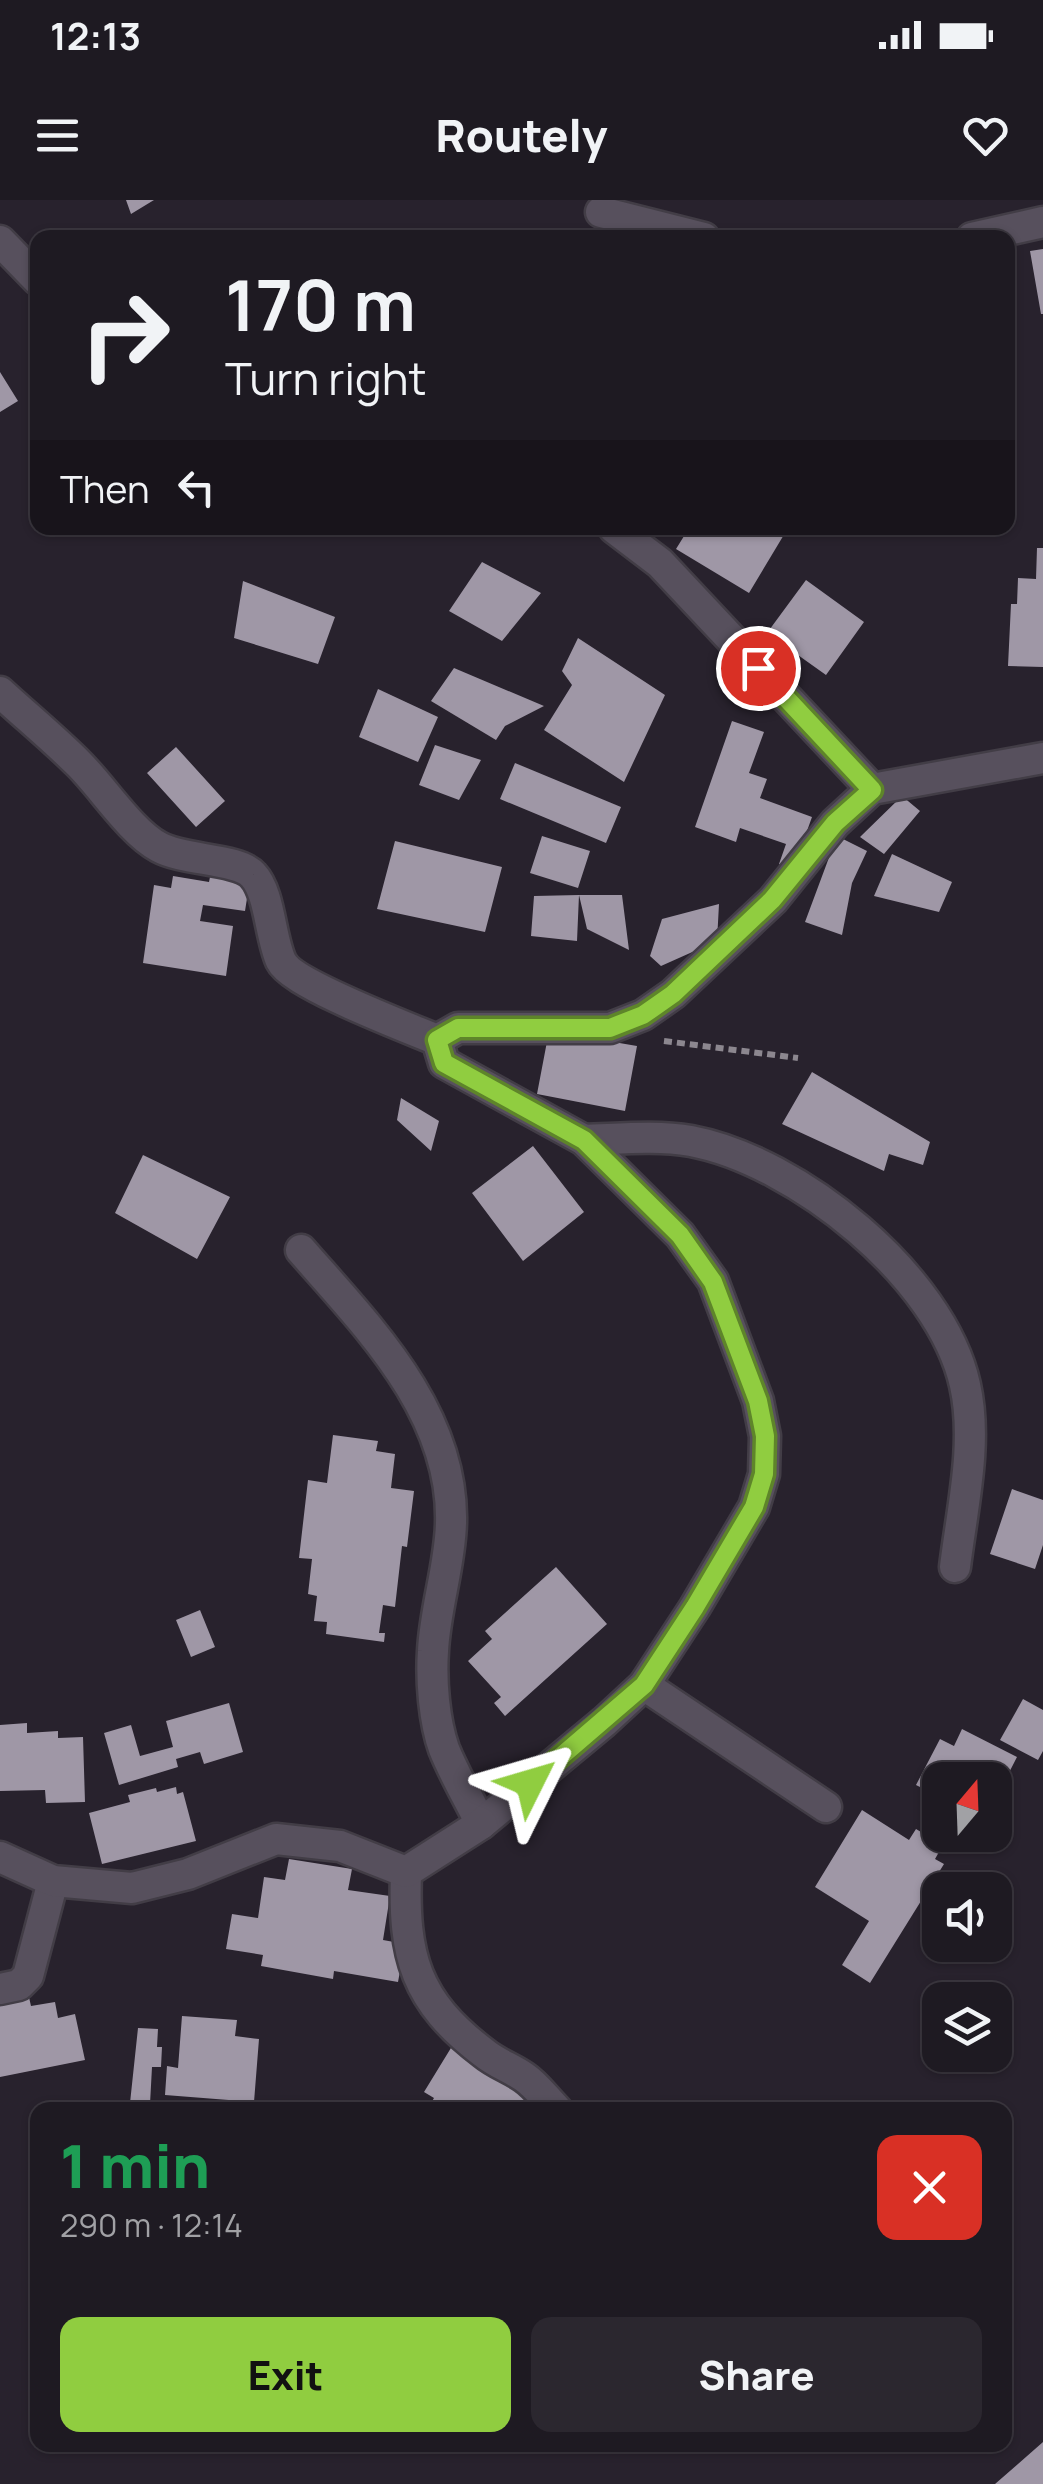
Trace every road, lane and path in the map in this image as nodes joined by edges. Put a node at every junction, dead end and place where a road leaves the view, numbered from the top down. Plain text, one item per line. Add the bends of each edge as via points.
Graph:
1 (601, 212) dead end
2 (1043, 222) edge
3 (672, 230) edge
4 (1008, 230) edge
5 (0, 241) edge
6 (30, 272) edge
7 (623, 535) edge
8 (0, 692) edge
9 (1043, 758) edge
10 (872, 790) junction
11 (610, 1028) junction
12 (437, 1040) junction
13 (798, 1058) dead end
14 (584, 1140) junction
15 (301, 1250) dead end
16 (955, 1567) dead end
17 (644, 1685) junction
18 (826, 1807) dead end
19 (481, 1824) junction
20 (0, 1857) edge
21 (406, 1872) junction
22 (53, 1881) junction
23 (0, 1989) edge
24 (550, 2102) edge

1 - 3 street
2 - 4 street
5 - 6 street
7 - 10 street via 660,562
8 - 12 street via 152,844 176,856 244,867 254,876 284,968
9 - 10 street
10 - 11 street via 686,982 643,1015
11 - 12 street via 458,1028
11 - 13 path
12 - 14 street via 444,1063
14 - 16 street via 645,1138 721,1150 779,1174 843,1217 902,1270 949,1338 965,1386 969,1447
14 - 17 street via 680,1235 713,1282 765,1436 754,1507
15 - 19 street via 407,1377 431,1426 451,1522 433,1653 436,1698 443,1746
17 - 18 street
17 - 19 street
19 - 21 street
20 - 22 street
21 - 22 street via 340,1846 276,1839 132,1888
21 - 24 street via 404,1914 414,1973 448,2025 528,2079
22 - 23 street via 28,1976

